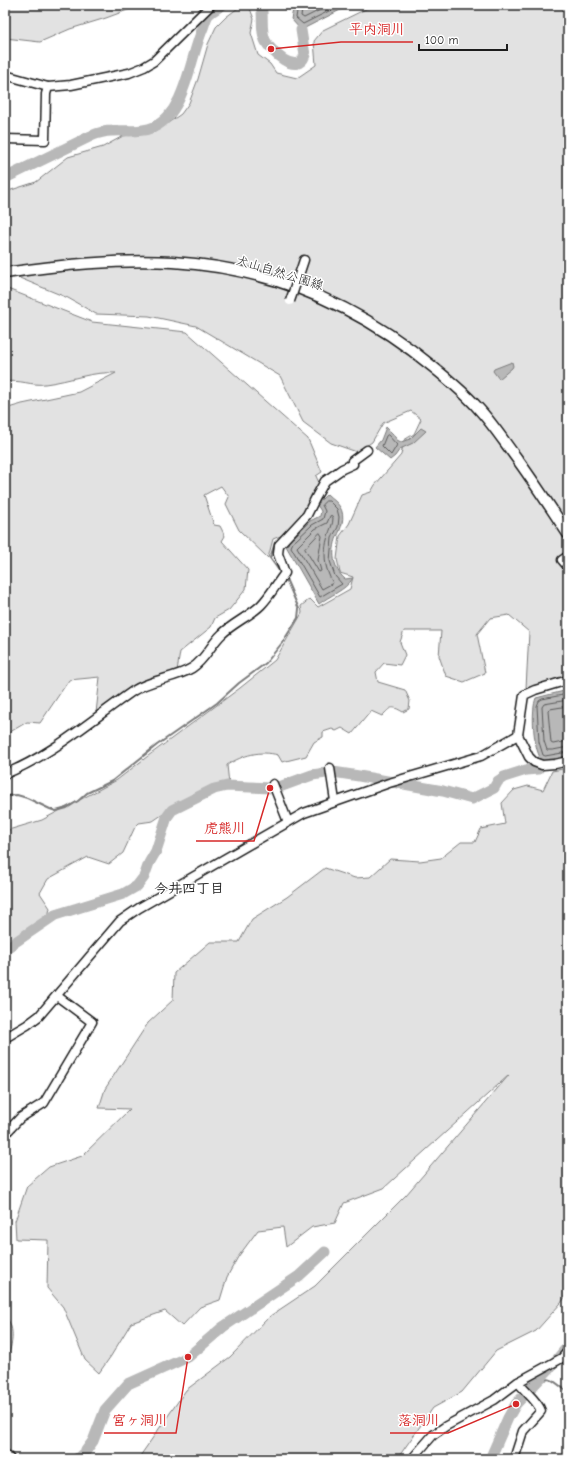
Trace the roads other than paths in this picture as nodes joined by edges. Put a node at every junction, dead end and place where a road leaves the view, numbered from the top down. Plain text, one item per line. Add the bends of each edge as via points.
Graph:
1 (211, 5) edge
2 (5, 75) edge
3 (48, 87) junction
4 (5, 139) edge
5 (304, 260) dead end
6 (5, 273) edge
7 (290, 301) dead end
8 (367, 450) dead end
9 (568, 534) edge
10 (567, 557) edge
11 (568, 567) edge
12 (568, 680) edge
13 (518, 736) junction
14 (568, 761) edge
15 (330, 768) dead end
16 (5, 774) edge
17 (274, 784) dead end
18 (335, 801) junction
19 (288, 822) junction
20 (57, 996) junction
21 (5, 1038) edge
22 (5, 1134) edge
23 (568, 1351) edge
24 (523, 1389) junction
25 (5, 1454) edge
26 (10, 1459) edge
27 (412, 1459) edge
28 (514, 1459) edge

1 - 3 street via 154,61 144,67 103,80
2 - 3 street
3 - 4 street via 45,140
5 - 7 street, bridge
6 - 9 main road, 犬山自然公園線 via 116,261 174,262 246,273 304,289 337,304 378,326 461,390 496,430 545,497
8 - 16 street via 352,461 353,464 325,481 307,515 279,545 278,554 285,573 261,605 221,634 198,663 182,672 140,687 29,764
10 - 11 street via 562,560
12 - 13 street via 524,695
13 - 14 street via 529,757 540,764
13 - 18 street via 481,756
15 - 18 street
17 - 19 street
18 - 19 street
19 - 20 street via 120,921
20 - 21 street via 39,1016
20 - 22 street via 92,1022 44,1103 20,1118
23 - 24 street via 562,1358 547,1366
24 - 27 street via 494,1400 446,1426 433,1435
24 - 28 street via 541,1410 523,1431
25 - 26 street

